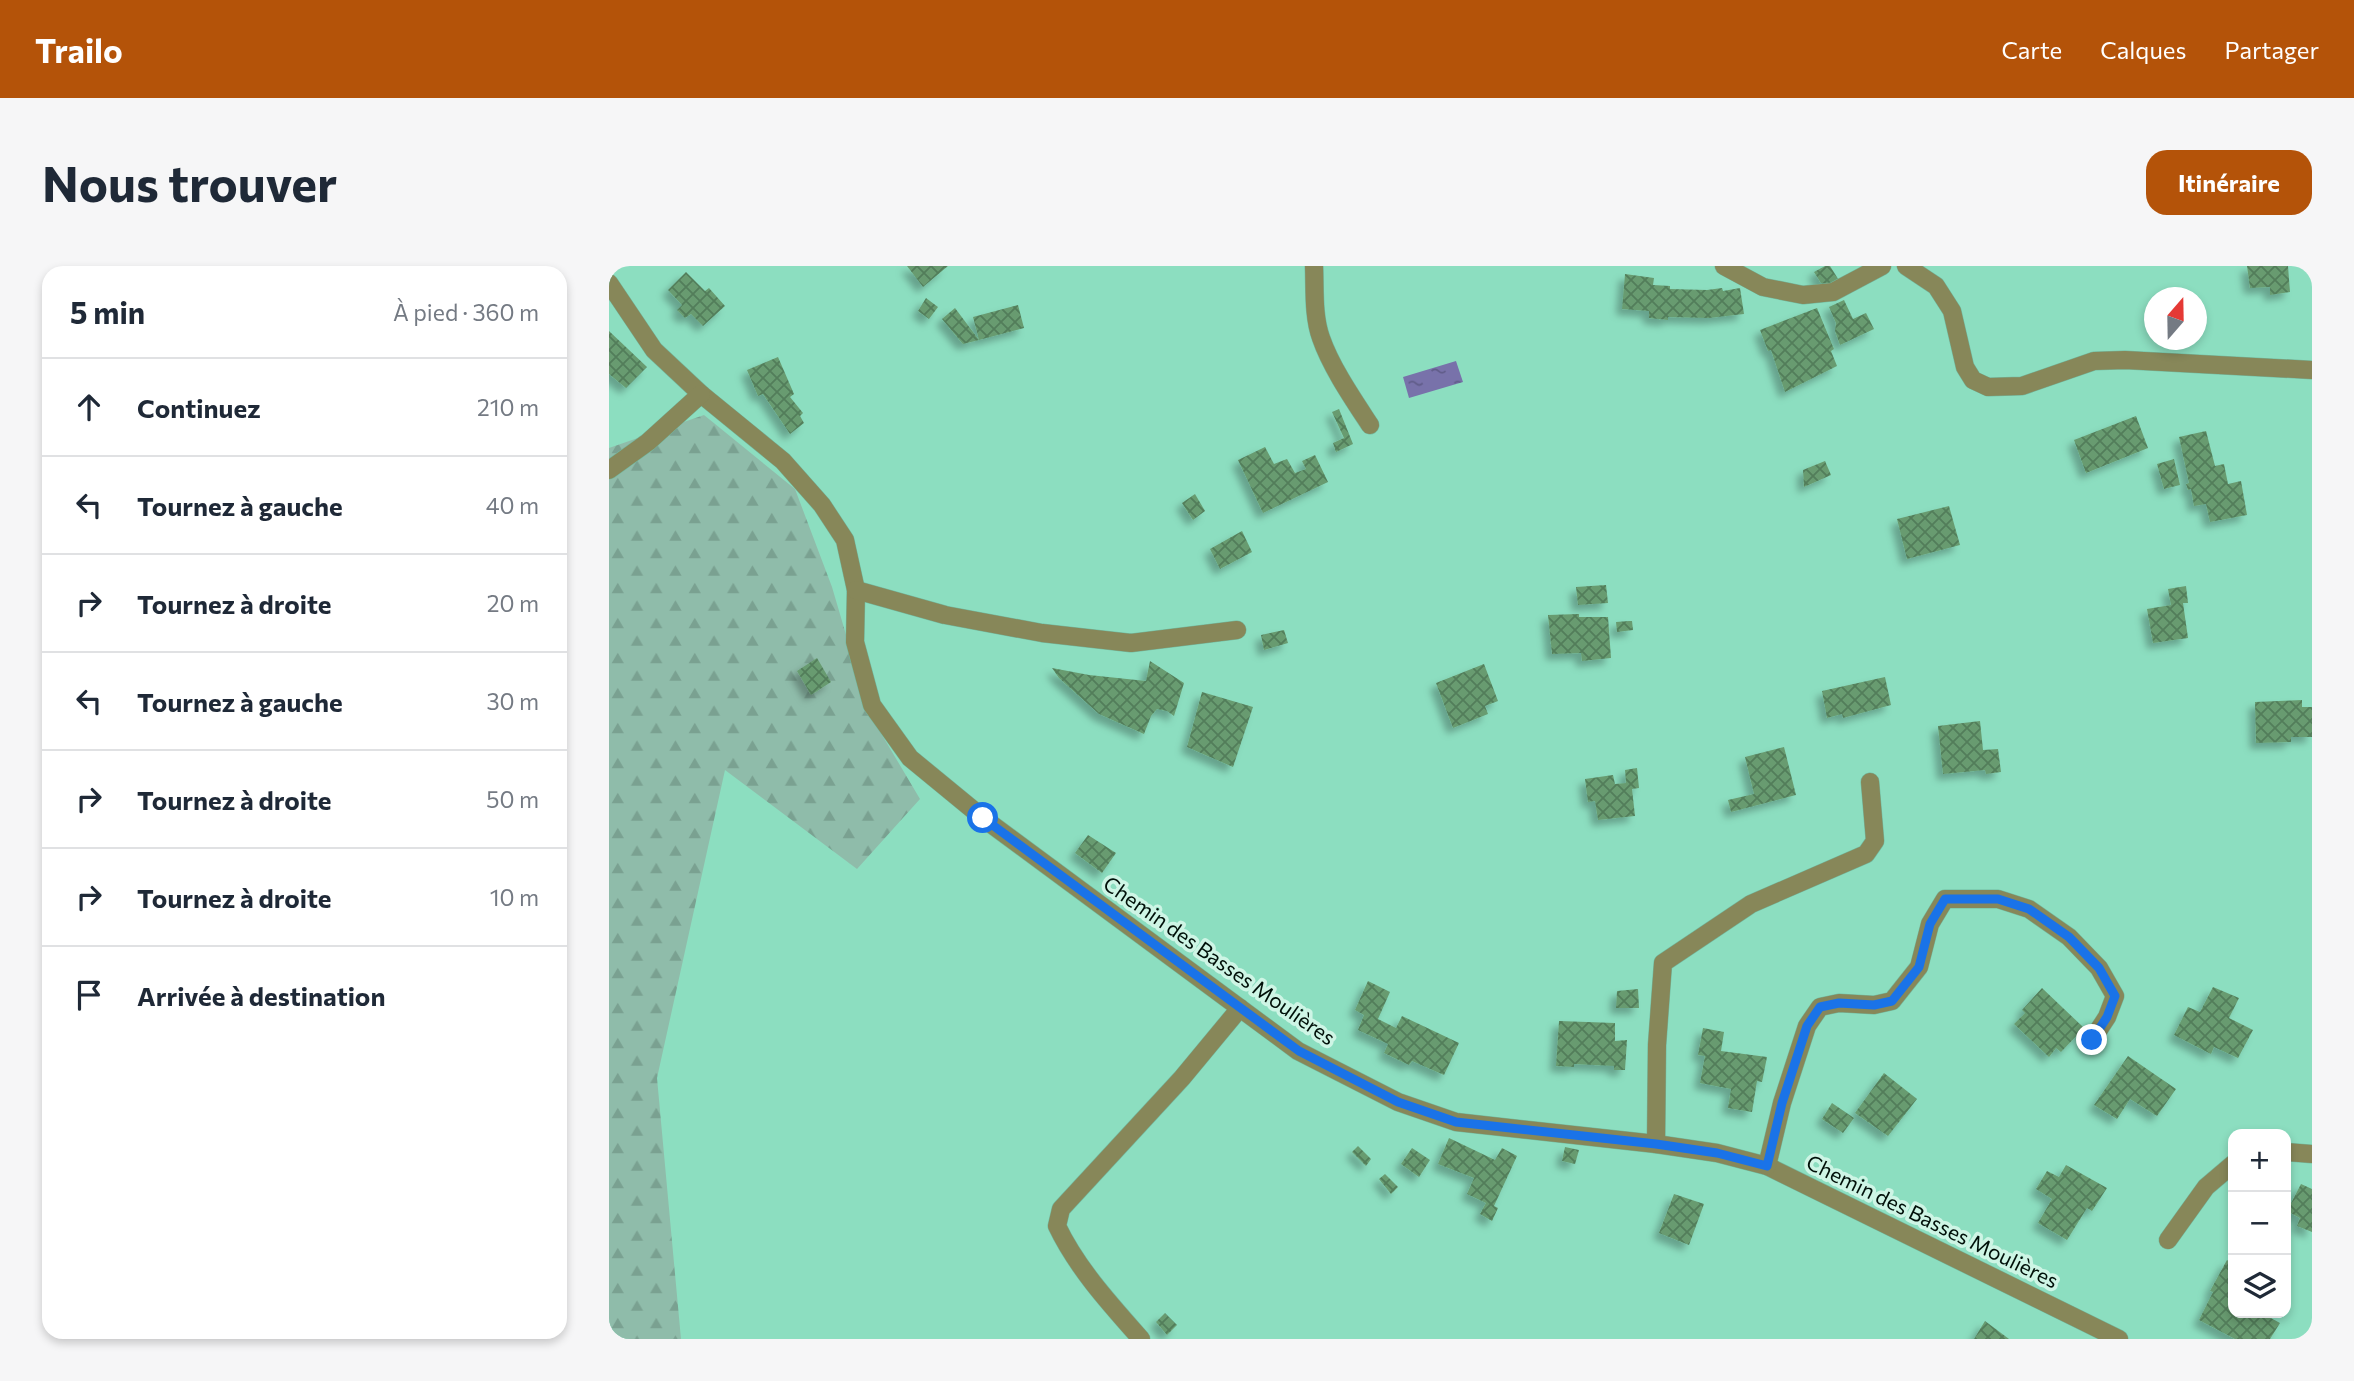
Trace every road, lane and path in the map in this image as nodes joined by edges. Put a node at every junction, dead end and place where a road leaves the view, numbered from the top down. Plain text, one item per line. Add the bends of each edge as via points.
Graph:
1 (1314, 266) edge
2 (1724, 266) edge
3 (1882, 266) edge
4 (1906, 266) edge
5 (609, 283) edge
6 (2312, 370) edge
7 (701, 394) junction
8 (1370, 425) dead end
9 (609, 470) edge
10 (856, 590) junction
11 (1237, 630) dead end
12 (1870, 782) dead end
13 (1240, 1008) junction
14 (2092, 1040) dead end
15 (1656, 1144) junction
16 (2291, 1152) edge
17 (2312, 1154) edge
18 (1767, 1166) junction
19 (2228, 1168) edge
20 (2168, 1240) dead end
21 (1141, 1339) edge
22 (2119, 1339) edge

1 - 8 street via 1321,338
2 - 3 street via 1763,287 1803,295 1833,292
4 - 6 street via 1935,286 1952,311 1965,367 1973,380 1988,387 2022,386 2094,361
5 - 7 street, Chemin des Basses Moulières via 654,350
7 - 9 street
7 - 10 street, Chemin des Basses Moulières via 783,461 822,505 845,541
10 - 11 street via 945,615 1042,634 1131,643
10 - 13 street, Chemin des Basses Moulières via 855,642 872,705 910,758
12 - 15 street via 1875,841 1866,854 1751,904 1663,963
13 - 15 street, Chemin des Basses Moulières via 1299,1051 1398,1102 1456,1122
13 - 21 street via 1061,1209 1056,1226 1063,1240
14 - 18 street via 2115,996 2099,968 2069,937 2029,909 1998,899 1945,899 1930,924 1919,967 1892,1001 1820,1007 1807,1026
15 - 18 street, Chemin des Basses Moulières
16 - 17 street
18 - 22 street, Chemin des Basses Moulières
19 - 20 street via 2206,1187

